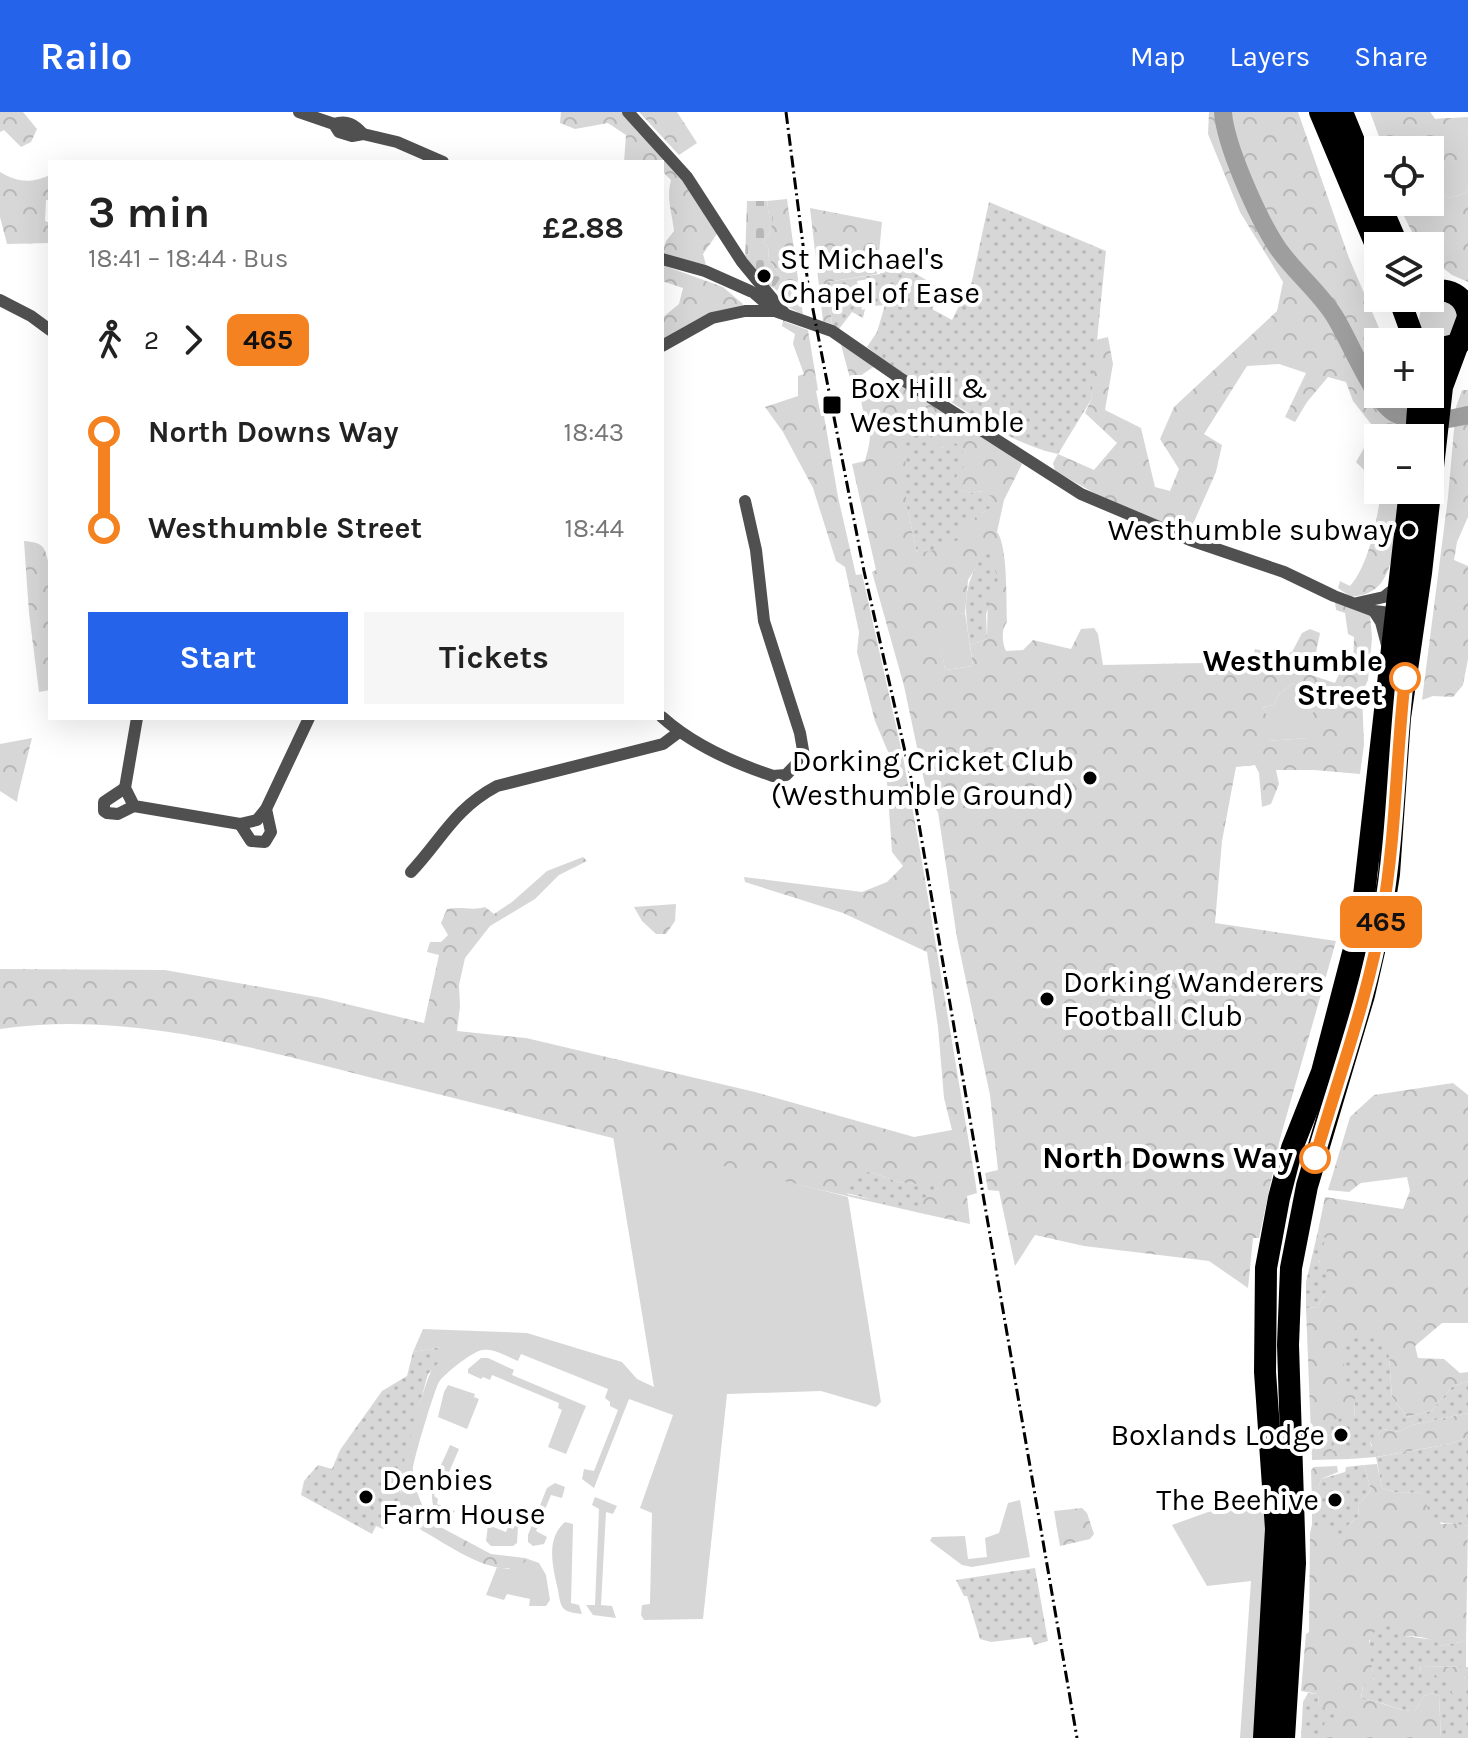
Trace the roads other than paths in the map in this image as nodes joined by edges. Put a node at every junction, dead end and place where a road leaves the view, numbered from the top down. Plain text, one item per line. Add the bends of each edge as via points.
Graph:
1 (299, 112) edge
2 (628, 112) edge
3 (1320, 112) edge
4 (1342, 112) edge
5 (438, 160) edge
6 (1364, 166) edge
7 (1370, 232) edge
8 (664, 260) edge
9 (1444, 293) edge
10 (0, 300) edge
11 (780, 313) junction
12 (1468, 316) edge
13 (48, 329) edge
14 (1459, 344) junction
15 (664, 345) edge
16 (1444, 348) edge
17 (1444, 375) edge
18 (745, 501) dead end
19 (1410, 504) edge
20 (1419, 504) edge
21 (1408, 592) junction
22 (1354, 603) junction
23 (1385, 613) junction
24 (664, 719) edge
25 (137, 720) edge
26 (308, 720) edge
27 (679, 732) junction
28 (125, 788) junction
29 (134, 806) junction
30 (266, 809) junction
31 (240, 824) junction
32 (411, 872) dead end
33 (1264, 1738) edge
34 (1284, 1738) edge

1 - 5 street via 334,124 339,132 397,142
2 - 11 street via 687,177
3 - 7 highway
4 - 6 highway
8 - 11 street via 752,292
9 - 12 highway via 1457,295
10 - 13 street
11 - 15 street via 745,311 714,317
11 - 22 street via 832,331 1081,494
12 - 14 highway
14 - 16 highway
14 - 17 highway
18 - 27 street via 764,621 804,756 786,775 773,776
19 - 21 highway
20 - 21 highway
21 - 22 street
21 - 23 highway
21 - 34 highway via 1381,923 1307,1186 1291,1268 1288,1345 1295,1563
22 - 23 street
23 - 33 highway via 1390,656 1361,922 1322,1072 1292,1148 1266,1268 1265,1372 1276,1529
24 - 27 street
25 - 28 street
26 - 30 street
27 - 32 street via 663,744 497,786 467,804
28 - 29 street
28 - 29 street via 104,802 104,811 118,814
29 - 31 street
30 - 31 street via 257,820
30 - 31 street via 271,832 265,842 251,841

